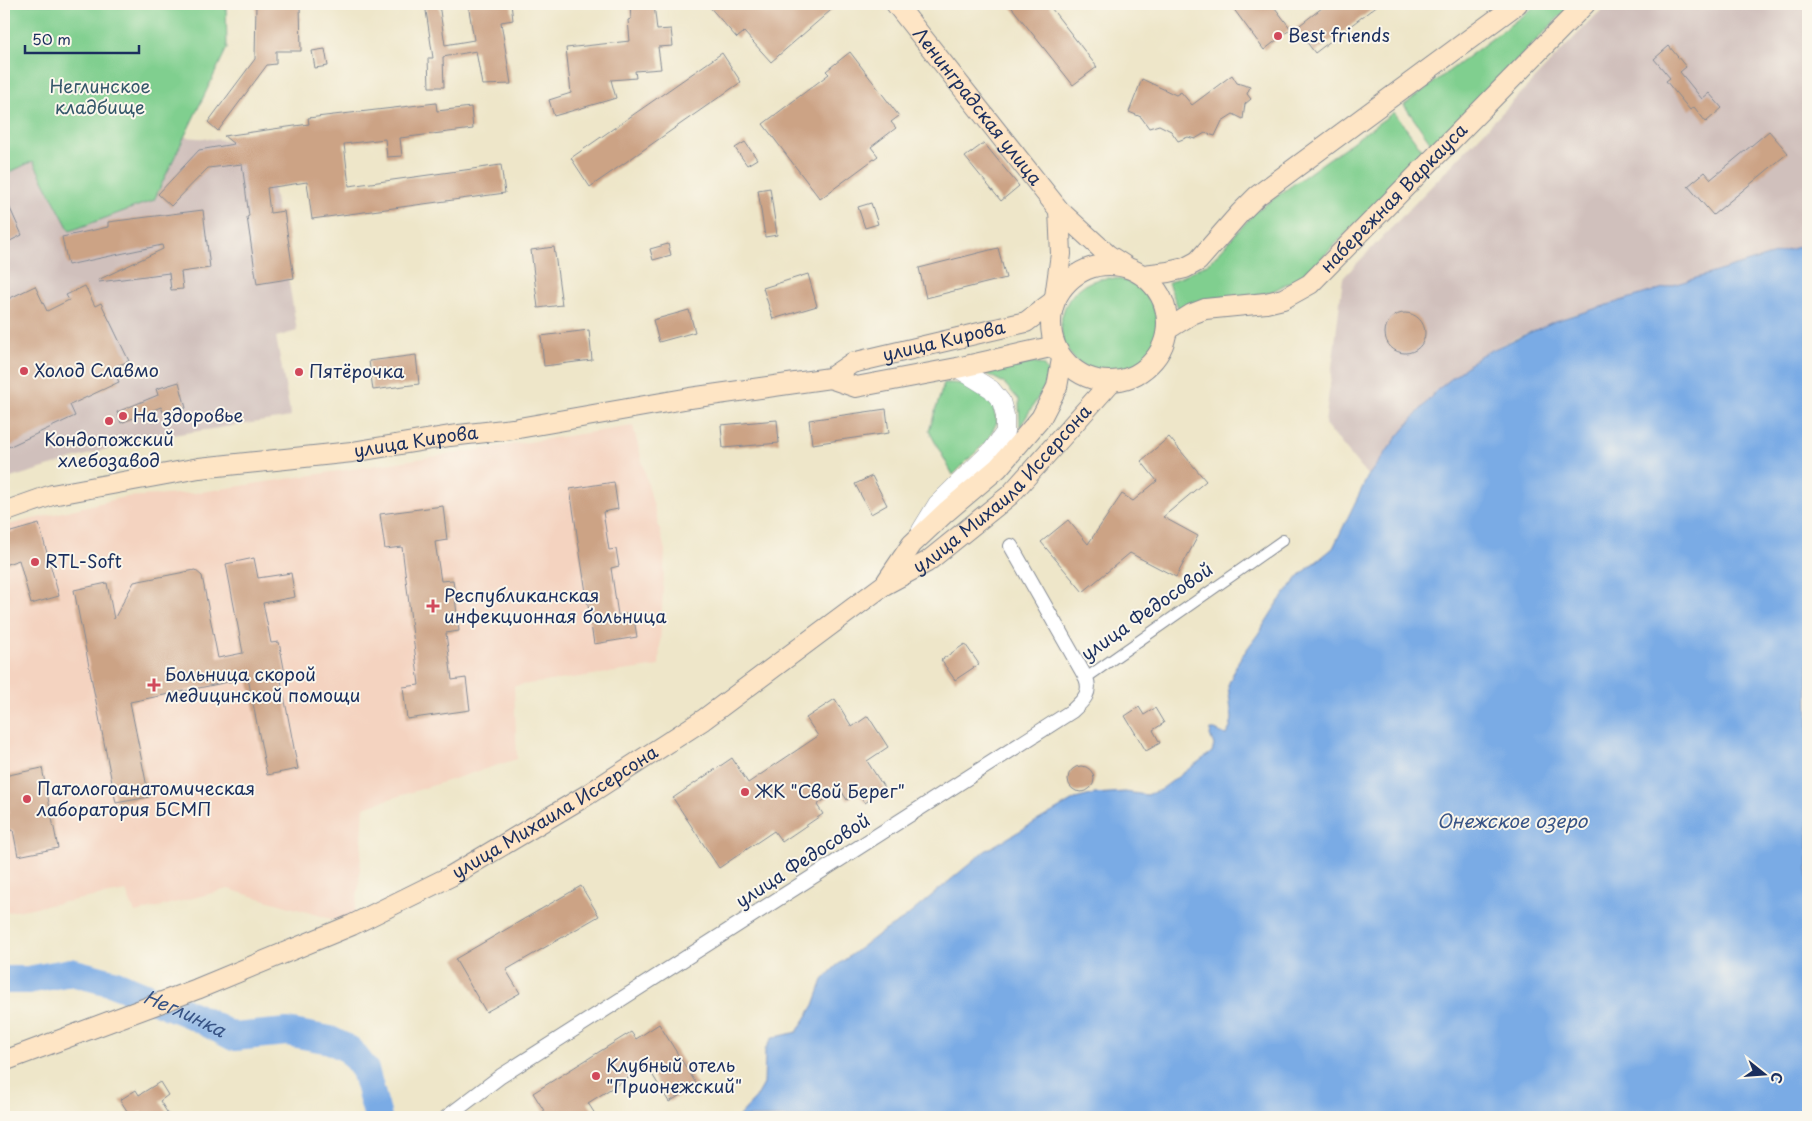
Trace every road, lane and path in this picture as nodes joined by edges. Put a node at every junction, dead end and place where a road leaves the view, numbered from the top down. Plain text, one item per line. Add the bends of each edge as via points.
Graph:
1 (896, 4) edge
2 (1517, 4) edge
3 (1585, 4) edge
4 (1059, 210) junction
5 (1125, 266) junction
6 (1144, 275) junction
7 (1054, 300) junction
8 (1168, 329) junction
9 (1058, 352) junction
10 (957, 368) junction
11 (830, 378) junction
12 (1111, 382) junction
13 (4, 512) edge
14 (1283, 540) dead end
15 (912, 544) junction
16 (1011, 546) dead end
17 (884, 585) junction
18 (1086, 678) junction
19 (4, 1061) edge
20 (448, 1117) edge

1 - 4 main road, Ленинградская улица
2 - 6 main road via 1257,196 1198,261 1185,268
3 - 8 main road, набережная Варкауса via 1310,284 1283,299 1205,309
4 - 5 main road, Ленинградская улица via 1108,255
4 - 7 main road via 1061,254
5 - 6 main road
5 - 7 main road via 1104,264 1083,270 1066,283
6 - 8 main road via 1158,290 1166,309
7 - 9 main road via 1050,315 1051,331
7 - 11 main road, улица Кирова via 1026,322 852,363
8 - 12 main road via 1161,350 1147,368 1124,380
9 - 10 main road, улица Кирова
9 - 12 main road via 1076,372 1093,380
9 - 15 main road, улица Михаила Иссерсона via 1057,387 1041,418 998,468
10 - 11 main road, улица Кирова via 856,387
10 - 15 street via 991,389 1001,401 1005,432 992,450 937,504
11 - 13 main road, улица Кирова via 352,452 199,468 52,495
12 - 17 main road, улица Михаила Иссерсона via 1010,495 927,562
14 - 18 street, улица Федосовой
15 - 17 main road, улица Михаила Иссерсона
16 - 18 street
17 - 19 main road, улица Михаила Иссерсона via 703,720 588,795 452,876 352,925 197,989
18 - 20 street, улица Федосовой via 1089,685 1086,699 1072,711 501,1076

